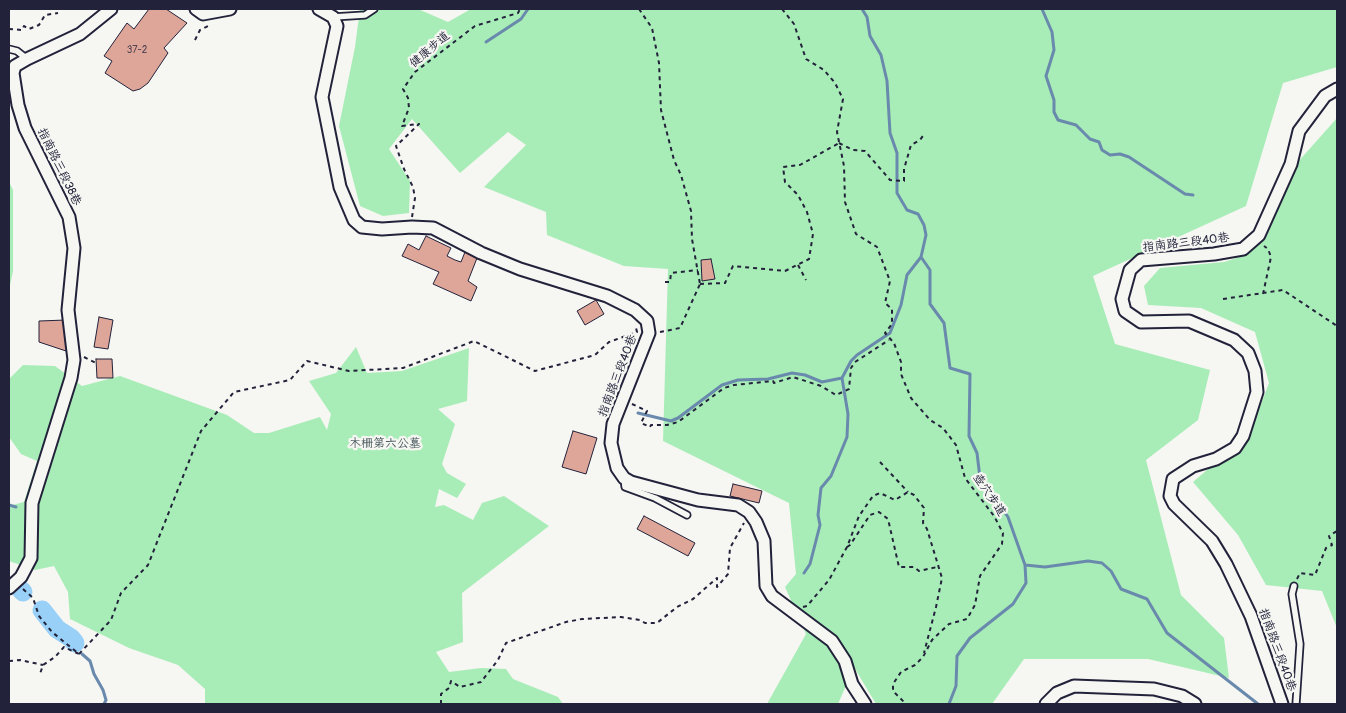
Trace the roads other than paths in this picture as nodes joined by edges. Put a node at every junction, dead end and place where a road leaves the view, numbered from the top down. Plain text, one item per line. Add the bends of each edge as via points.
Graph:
1 (111, 9) edge
2 (196, 9) edge
3 (319, 9) edge
4 (374, 9) edge
5 (227, 10) edge
6 (333, 17) junction
7 (9, 50) edge
8 (27, 59) junction
9 (1337, 89) edge
10 (624, 478) junction
11 (687, 515) dead end
12 (12, 586) edge
13 (1294, 586) road end
14 (865, 704) edge
15 (1046, 704) edge
16 (1195, 704) edge
17 (1282, 704) edge
18 (1296, 704) edge

1 - 8 street, 指南路三段38巷 via 80,34
2 - 5 street via 203,14
3 - 6 street
4 - 6 lane via 365,16
6 - 10 street, 指南路三段40巷 via 337,26 322,97 334,160 347,207 354,220 362,226 382,229 433,228 512,266 607,296 635,310 647,321 649,333 613,424 612,454
7 - 8 lane via 17,51
8 - 12 street, 指南路三段38巷 via 15,66 13,73 18,105 25,128 68,217 74,248 68,310 74,360 72,378 32,502 30,558 24,572
9 - 17 street, 指南路三段40巷 via 1324,96 1299,131 1291,164 1255,239 1243,249 1141,260 1130,270 1122,299 1125,310 1141,322 1189,321 1234,340 1248,353 1255,371 1257,392 1243,436 1235,448 1216,459 1193,466 1173,479 1170,496 1174,504 1212,541 1226,564 1251,616
10 - 11 lane via 625,487
10 - 14 street via 698,500 738,505 749,512 764,541 766,586 772,596 832,641
13 - 18 lane via 1292,594 1300,644
15 - 16 street via 1057,693 1074,686 1154,689 1182,696

